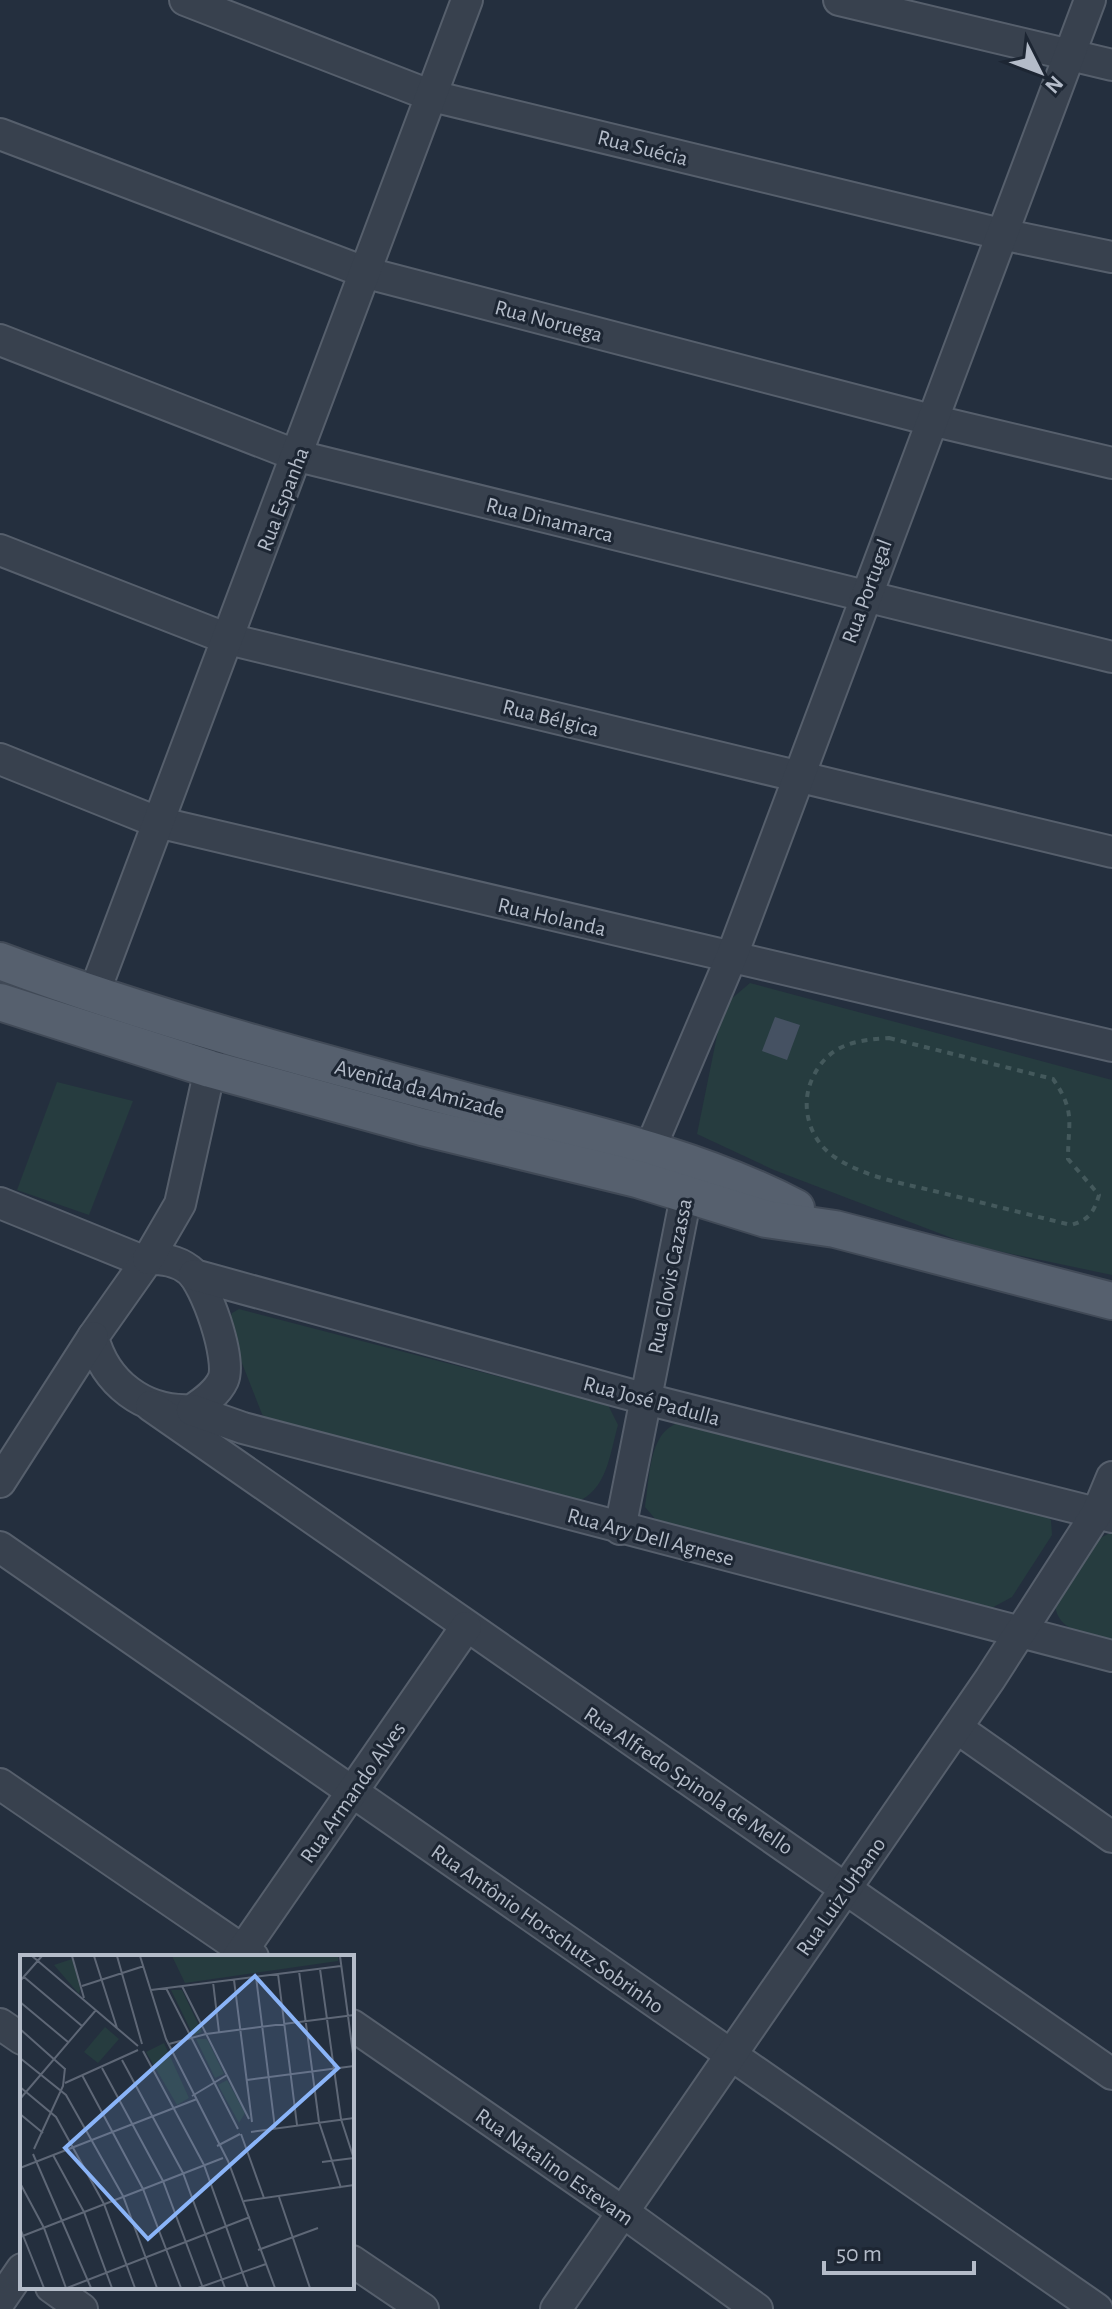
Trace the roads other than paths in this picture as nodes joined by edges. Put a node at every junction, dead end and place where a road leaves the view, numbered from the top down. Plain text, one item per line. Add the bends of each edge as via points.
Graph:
1 (185, 0) edge
2 (467, 0) edge
3 (839, 0) edge
4 (1090, 0) edge
5 (1070, 55) junction
6 (1112, 65) edge
7 (432, 96) junction
8 (0, 134) edge
9 (1001, 234) junction
10 (1112, 257) edge
11 (367, 273) junction
12 (0, 340) edge
13 (931, 420) junction
14 (298, 456) junction
15 (1112, 463) edge
16 (0, 550) edge
17 (863, 597) junction
18 (228, 639) junction
19 (1112, 657) edge
20 (0, 759) edge
21 (798, 776) junction
22 (157, 822) junction
23 (1112, 852) edge
24 (731, 958) junction
25 (0, 961) edge
26 (93, 996) junction
27 (0, 1002) edge
28 (37, 1016) junction
29 (205, 1029) junction
30 (1112, 1046) edge
31 (210, 1069) junction
32 (643, 1164) junction
33 (689, 1180) junction
34 (0, 1203) edge
35 (180, 1204) junction
36 (145, 1260) junction
37 (191, 1272) junction
38 (1112, 1301) edge
39 (93, 1337) junction
40 (224, 1378) junction
41 (116, 1383) junction
42 (646, 1399) junction
43 (54, 1400) junction
44 (151, 1406) junction
45 (192, 1410) junction
46 (243, 1428) junction
47 (1112, 1477) edge
48 (0, 1482) edge
49 (265, 1488) junction
50 (1104, 1515) edge
51 (620, 1529) junction
52 (0, 1547) edge
53 (962, 1618) junction
54 (466, 1627) junction
55 (1021, 1632) junction
56 (1112, 1656) edge
57 (990, 1679) junction
58 (957, 1728) junction
59 (0, 1784) edge
60 (352, 1790) junction
61 (1112, 1837) edge
62 (846, 1888) junction
63 (244, 1955) edge
64 (0, 2024) edge
65 (354, 2026) edge
66 (20, 2038) edge
67 (730, 2056) junction
68 (1112, 2074) edge
69 (623, 2212) junction
70 (0, 2253) edge
71 (354, 2262) edge
72 (20, 2267) edge
73 (20, 2271) edge
74 (54, 2289) edge
75 (1112, 2300) edge
76 (0, 2301) edge
77 (82, 2309) edge
78 (423, 2309) edge
79 (556, 2309) edge
80 (757, 2309) edge
81 (1097, 2309) edge
82 (1106, 2309) edge

1 - 7 street, Rua Suécia
2 - 7 street, Rua Espanha
3 - 5 street
4 - 5 street, Rua Portugal
5 - 6 street
5 - 9 street, Rua Portugal
7 - 9 street, Rua Suécia
7 - 11 street, Rua Espanha
8 - 11 street, Rua Noruega
9 - 10 street, Rua Suécia
9 - 13 street, Rua Portugal
11 - 13 street, Rua Noruega
11 - 14 street, Rua Espanha
12 - 14 street, Rua Dinamarca
13 - 15 street, Rua Noruega
13 - 17 street, Rua Portugal
14 - 17 street, Rua Dinamarca
14 - 18 street, Rua Espanha
16 - 18 street, Rua Bélgica
17 - 19 street, Rua Dinamarca
17 - 21 street, Rua Portugal
18 - 21 street, Rua Bélgica
18 - 22 street, Rua Espanha
20 - 22 street, Rua Holanda
21 - 23 street, Rua Bélgica
21 - 24 street, Rua Portugal
22 - 24 street, Rua Holanda
22 - 26 street, Rua Espanha
24 - 30 street, Rua Holanda
24 - 32 street, Rua Portugal
25 - 26 main road, Avenida da Amizade
26 - 28 main road via 80,1015
26 - 29 main road, Avenida da Amizade
27 - 28 main road, Avenida da Amizade
28 - 31 main road, Avenida da Amizade
29 - 31 street
29 - 32 main road, Avenida da Amizade
31 - 32 main road, Avenida da Amizade
31 - 35 street
32 - 33 main road, Avenida da Amizade
33 - 38 main road, Avenida da Amizade via 766,1219 835,1229
33 - 42 street, Rua Clovis Cazassa
34 - 36 street
35 - 36 street
35 - 37 street
36 - 37 street via 172,1261
36 - 39 street
37 - 40 street via 223,1350
37 - 42 street, Rua José Padulla
39 - 41 street via 103,1367
39 - 43 street
40 - 45 street
40 - 46 street
41 - 43 street via 80,1386
41 - 44 street
42 - 50 street, Rua José Padulla
42 - 51 street, Rua Clovis Cazassa
43 - 48 street
44 - 45 street
44 - 49 street, Rua Alfredo Spinola de Mello
45 - 46 street, Rua Ary Dell Agnese
46 - 49 street
46 - 51 street, Rua Ary Dell Agnese
47 - 50 street, Rua Luiz Urbano
49 - 54 street, Rua Alfredo Spinola de Mello
50 - 55 street, Rua Luiz Urbano
51 - 53 street, Rua Ary Dell Agnese
52 - 60 street, Rua Antônio Horschutz Sobrinho
53 - 55 street, Rua Ary Dell Agnese
53 - 57 street via 980,1646
54 - 60 street, Rua Armando Alves
54 - 62 street, Rua Alfredo Spinola de Mello
55 - 56 street, Rua Ary Dell Agnese
55 - 57 street, Rua Luiz Urbano
57 - 58 street, Rua Luiz Urbano
58 - 61 street
58 - 62 street, Rua Luiz Urbano
59 - 63 street
60 - 63 street, Rua Armando Alves
60 - 67 street, Rua Antônio Horschutz Sobrinho
62 - 67 street, Rua Luiz Urbano
62 - 68 street, Rua Alfredo Spinola de Mello
64 - 66 street
65 - 69 street, Rua Natalino Estevam
67 - 69 street, Rua Luiz Urbano
67 - 81 street, Rua Antônio Horschutz Sobrinho
69 - 79 street, Rua Luiz Urbano
69 - 80 street, Rua Natalino Estevam
70 - 72 street
71 - 78 street
73 - 76 street
74 - 77 street
75 - 82 street

